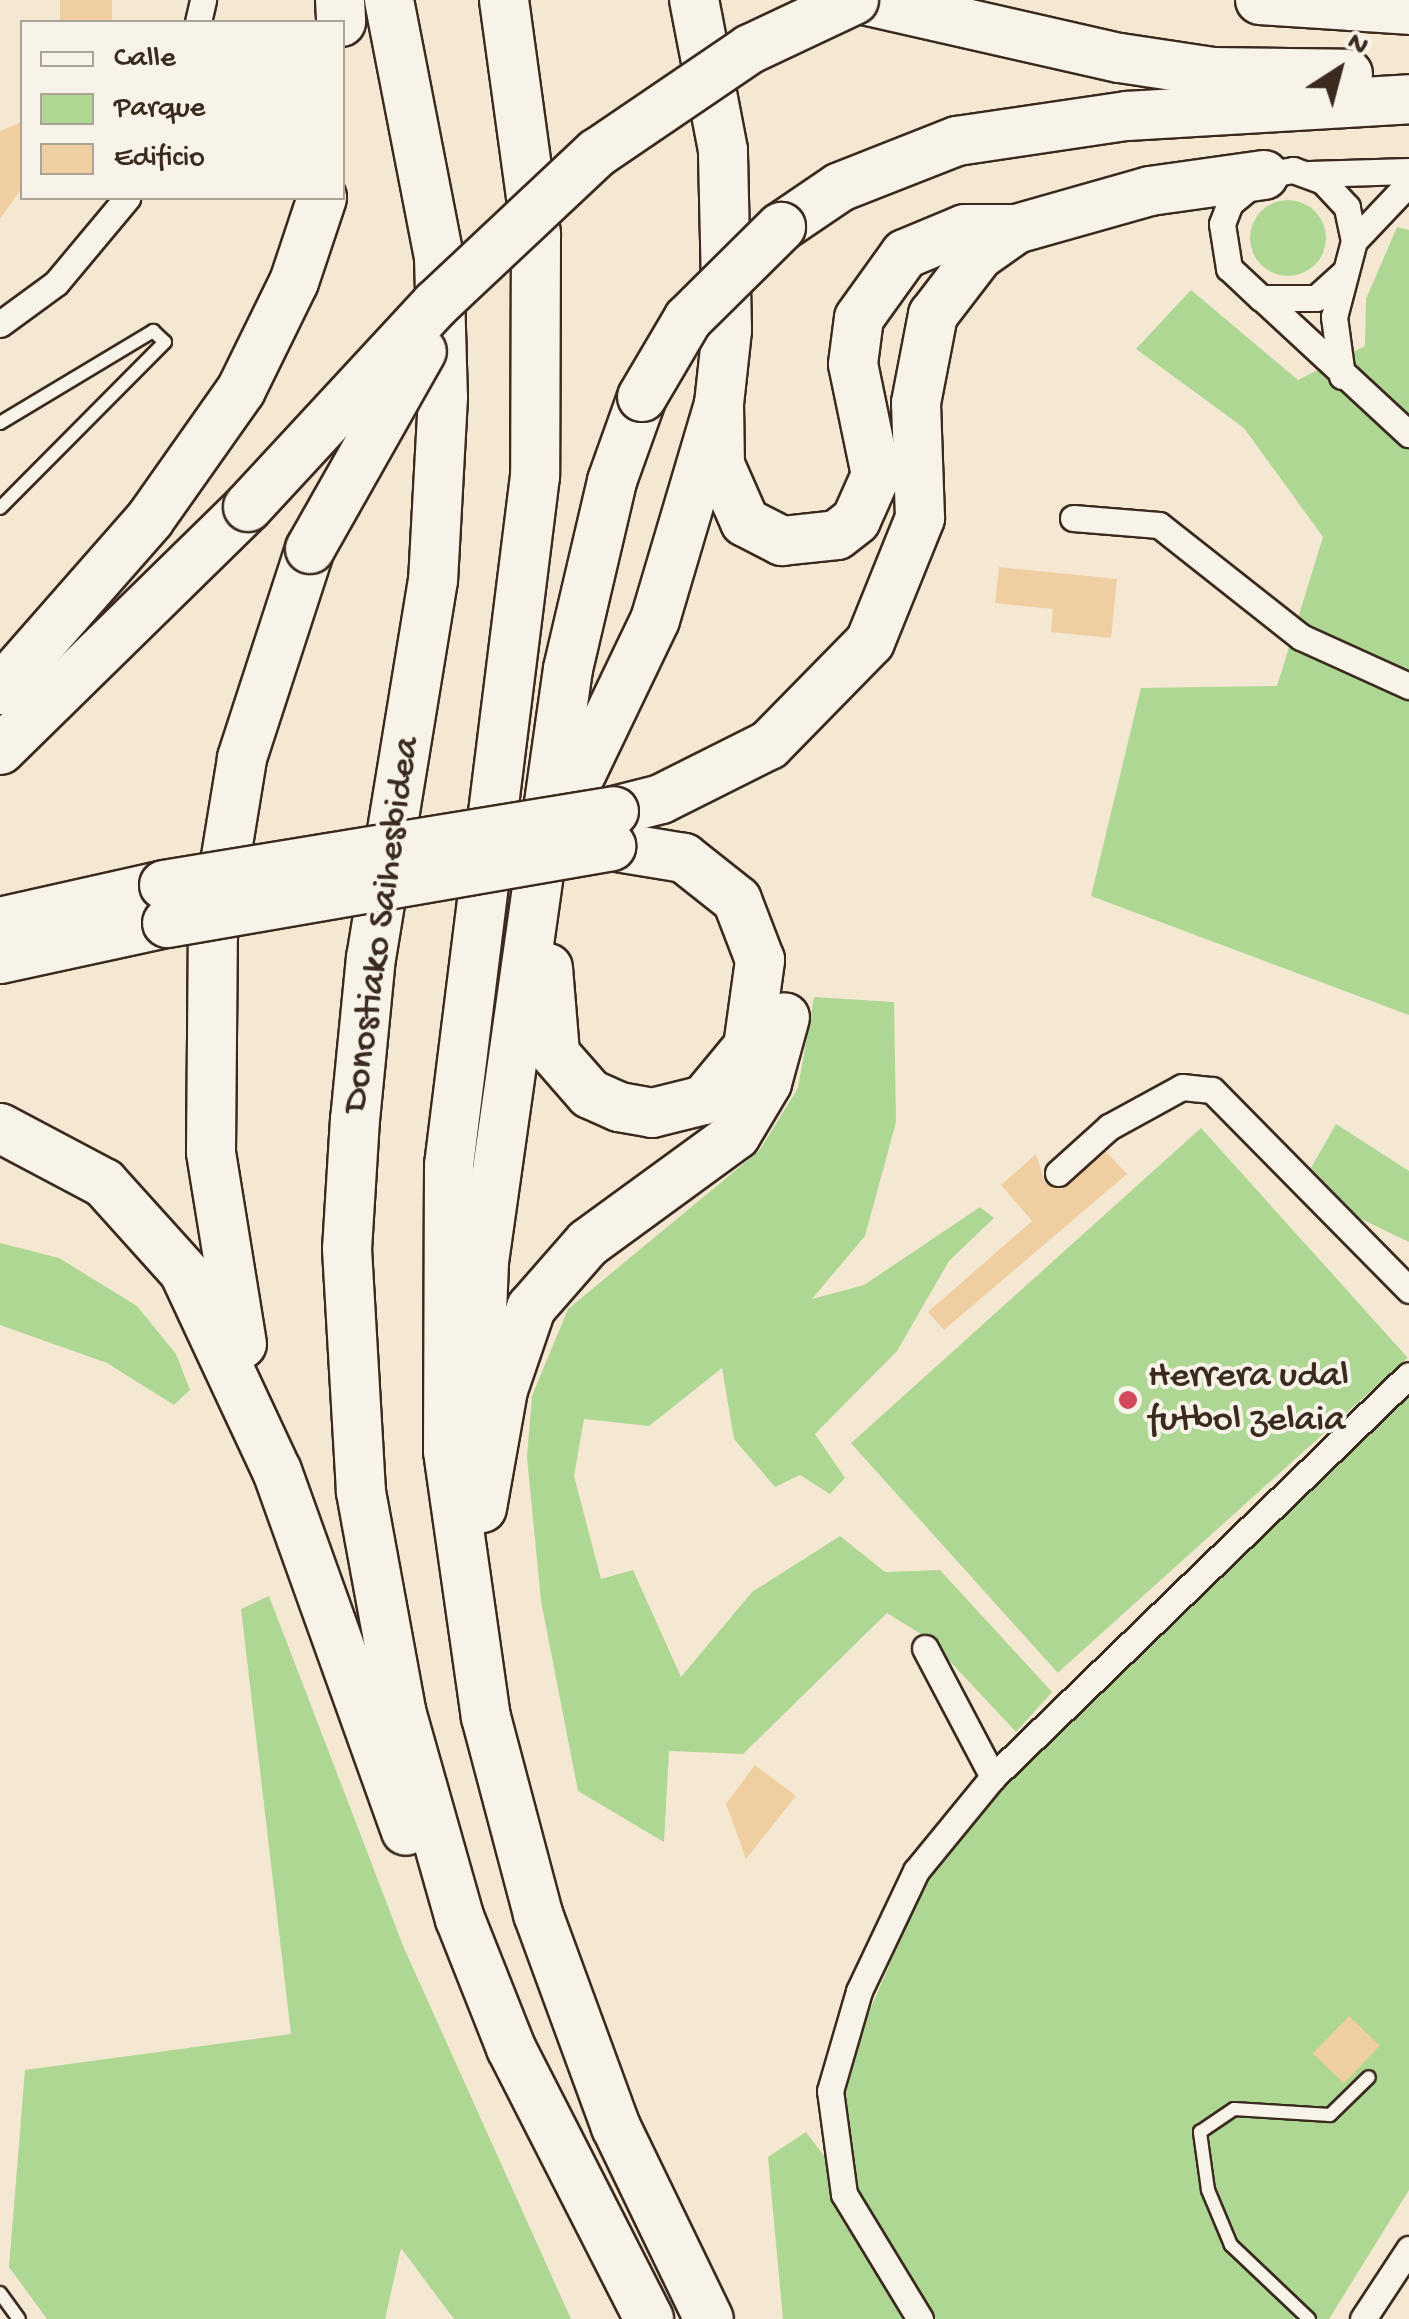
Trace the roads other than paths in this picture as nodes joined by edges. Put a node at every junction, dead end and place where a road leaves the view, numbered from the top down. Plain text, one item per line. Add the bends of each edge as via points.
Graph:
1 (389, 0) edge
2 (504, 0) edge
3 (694, 0) edge
4 (854, 0) edge
5 (864, 0) edge
6 (1260, 0) edge
7 (1409, 10) edge
8 (1409, 71) edge
9 (1409, 98) edge
10 (1409, 172) edge
11 (1286, 174) junction
12 (1409, 183) edge
13 (124, 200) edge
14 (321, 200) edge
15 (1016, 228) junction
16 (504, 239) junction
17 (1354, 241) junction
18 (1344, 273) junction
19 (1262, 298) junction
20 (0, 324) edge
21 (1342, 376) junction
22 (719, 404) junction
23 (0, 423) edge
24 (1409, 434) edge
25 (0, 508) edge
26 (1073, 518) dead end
27 (591, 588) junction
28 (1409, 686) edge
29 (0, 690) edge
30 (0, 750) edge
31 (600, 816) junction
32 (166, 904) junction
33 (0, 922) edge
34 (0, 959) edge
35 (0, 1128) edge
36 (1058, 1173) dead end
37 (1409, 1290) edge
38 (1409, 1375) edge
39 (277, 1472) junction
40 (482, 1508) junction
41 (924, 1648) dead end
42 (993, 1777) junction
43 (460, 1919) junction
44 (576, 2024) junction
45 (1369, 2077) dead end
46 (1409, 2249) edge
47 (0, 2293) edge
48 (20, 2319) edge
49 (649, 2319) edge
50 (709, 2319) edge
51 (920, 2319) edge
52 (1309, 2319) edge
53 (1363, 2319) edge

1 - 43 highway, Donostiako Saihesbidea via 439,257 443,397 432,580 371,957 348,1249 361,1492 401,1710
2 - 44 highway via 524,118 540,344 524,598 457,1072 444,1358 459,1576 486,1717
3 - 22 highway via 724,150 728,330
4 - 16 highway, bridge via 750,49 630,127
5 - 8 highway via 1016,41 1213,72
6 - 7 highway
9 - 27 highway, bridge via 1094,119 957,142 840,187 781,227 688,319 642,397 612,481
10 - 11 street
11 - 15 highway via 1150,190
11 - 17 street via 1347,207
11 - 19 street via 1230,203 1222,236 1229,268
12 - 17 street
13 - 20 street via 56,282
14 - 29 highway via 270,336 224,416 150,519
15 - 22 highway via 928,241 868,298 853,364 876,474 856,520 836,534 782,541 745,522 720,465
15 - 31 highway via 979,255 932,315 916,403 920,518 870,642 769,744 712,777
16 - 30 highway, bridge via 248,507
16 - 39 highway, bridge via 398,388 310,549 242,758 206,1033 225,1271
17 - 18 street
18 - 19 street via 1316,298
18 - 21 street via 1334,317
19 - 21 street
21 - 24 street
22 - 31 highway
23 - 25 lane via 153,331 165,342
26 - 28 street via 1159,525 1302,637
27 - 31 highway
27 - 40 highway via 568,669 484,1262
31 - 31 highway via 703,868 737,900 756,939 761,995 748,1048 722,1085 679,1110 652,1113 590,1094 555,1054 544,1002
31 - 32 highway, bridge
31 - 40 highway via 696,834 754,881 782,936 784,1025 766,1083 736,1135 588,1243 531,1308 504,1390
32 - 33 highway
32 - 34 highway
35 - 39 highway via 82,1167 161,1239 203,1308
36 - 37 street via 1109,1127 1182,1087 1212,1090
38 - 42 street
39 - 43 highway via 382,1774 420,1864
40 - 44 highway via 525,1758 582,1963
41 - 42 street
42 - 51 street via 916,1871 859,1991 830,2091 844,2194
43 - 49 highway, Donostiako Saihesbidea via 519,2065
44 - 50 highway
45 - 52 lane via 1330,2116 1234,2109 1200,2132 1208,2190 1231,2244
46 - 53 street
47 - 48 lane

